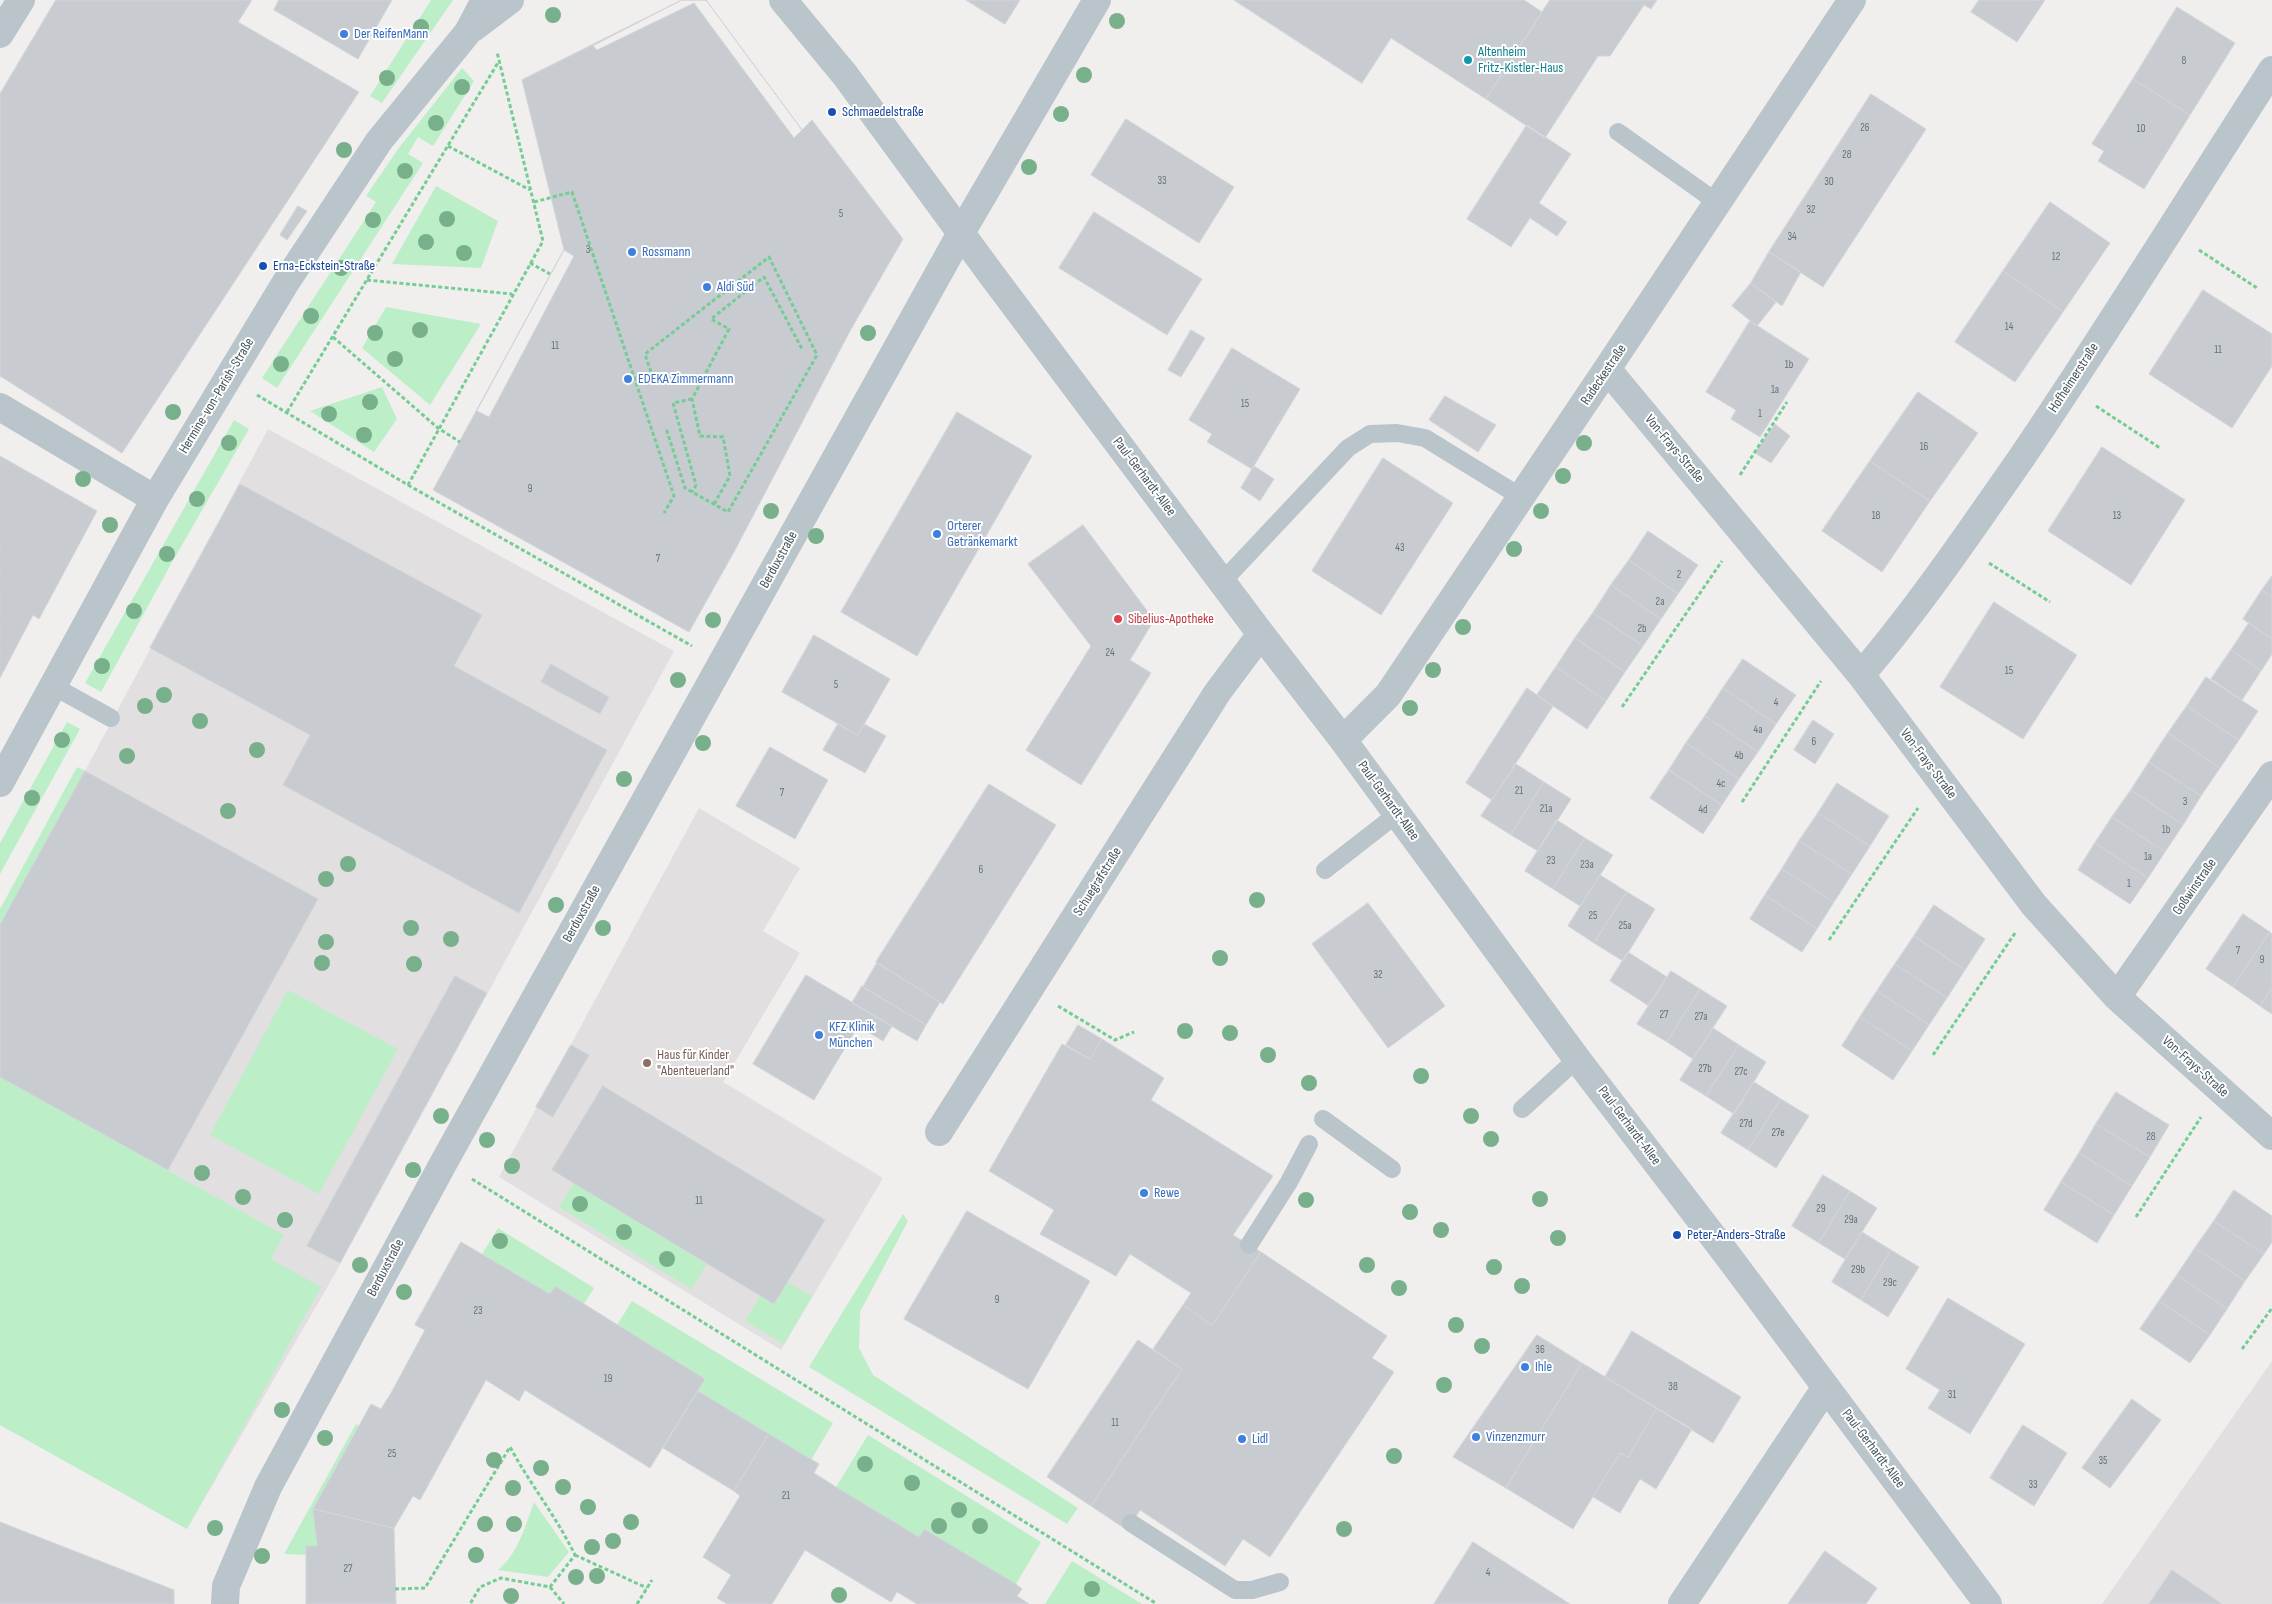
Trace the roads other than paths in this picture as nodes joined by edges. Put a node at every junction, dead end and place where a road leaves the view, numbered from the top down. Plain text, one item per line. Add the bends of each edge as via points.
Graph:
1 (21, 0) edge
2 (784, 0) edge
3 (1097, 0) edge
4 (1852, 0) edge
5 (494, 5) edge
6 (0, 34) edge
7 (2272, 70) edge
8 (1618, 132) dead end
9 (1718, 203) junction
10 (960, 233) junction
11 (1608, 369) junction
12 (0, 407) edge
13 (1521, 497) junction
14 (154, 499) junction
15 (1222, 582) junction
16 (1261, 634) junction
17 (1861, 675) junction
18 (52, 686) junction
19 (110, 718) dead end
20 (1343, 740) junction
21 (2272, 775) edge
22 (0, 782) edge
23 (1397, 814) junction
24 (1325, 870) dead end
25 (2117, 997) junction
26 (1577, 1059) junction
27 (1522, 1109) dead end
28 (1323, 1119) dead end
29 (939, 1132) dead end
30 (2272, 1136) edge
31 (1308, 1144) dead end
32 (1392, 1169) dead end
33 (1249, 1245) dead end
34 (1826, 1387) junction
35 (1131, 1523) dead end
36 (1280, 1582) dead end
37 (225, 1604) edge
38 (1682, 1604) edge
39 (1988, 1604) edge

1 - 6 street
2 - 10 street, Paul-Gerhardt-Allee via 845,75
3 - 10 street
4 - 9 street, Radeckestraße
5 - 14 street, Hermine-von-Parish-Straße via 379,141 286,282
7 - 17 street, Hofheimerstraße via 2068,388 1961,546 1893,638
8 - 9 lane
9 - 11 street, Radeckestraße
10 - 15 street, Paul-Gerhardt-Allee
10 - 37 street, Berduxstraße via 444,1162 268,1487 226,1586
11 - 13 street, Radeckestraße
11 - 17 street, Von-Frays-Straße
12 - 14 street
13 - 15 lane via 1425,438 1397,433 1370,434 1348,448
13 - 20 street, Radeckestraße via 1388,695
14 - 18 street, Hermine-von-Parish-Straße
15 - 16 street, Paul-Gerhardt-Allee
16 - 20 street, Paul-Gerhardt-Allee
16 - 29 street, Schuegrafstraße via 1217,693
17 - 25 street, Von-Frays-Straße via 2034,904
18 - 19 lane
18 - 22 street, Hermine-von-Parish-Straße
20 - 23 street, Paul-Gerhardt-Allee
21 - 25 street, Goßwinstraße
23 - 24 lane
23 - 26 street, Paul-Gerhardt-Allee
25 - 30 street, Von-Frays-Straße
26 - 27 lane
26 - 34 street, Paul-Gerhardt-Allee
28 - 32 lane
31 - 33 lane via 1289,1182
34 - 38 street
34 - 39 street, Paul-Gerhardt-Allee
35 - 36 lane via 1235,1590 1252,1590

